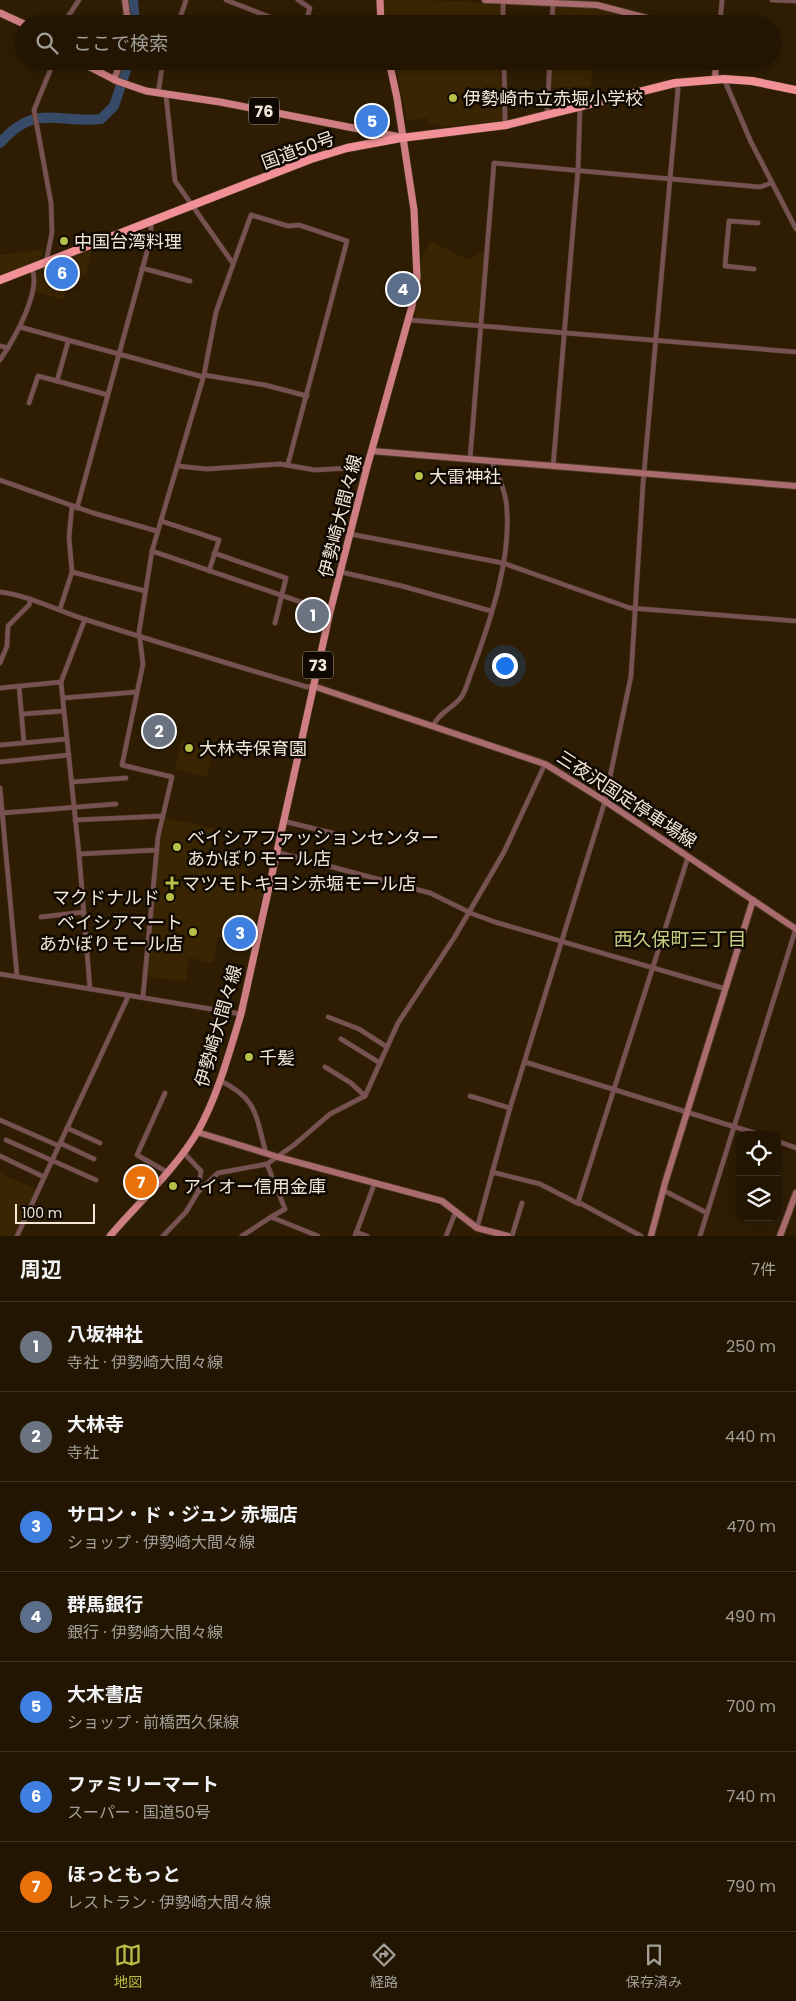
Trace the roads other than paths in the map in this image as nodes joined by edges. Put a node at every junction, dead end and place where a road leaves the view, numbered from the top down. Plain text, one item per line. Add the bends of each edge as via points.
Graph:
1 (79, 0) edge
2 (125, 0) edge
3 (186, 0) edge
4 (226, 0) edge
5 (298, 0) edge
6 (380, 0) edge
7 (485, 0) edge
8 (722, 0) edge
9 (772, 0) edge
10 (791, 0) edge
11 (796, 1) edge
12 (503, 2) junction
13 (605, 3) edge
14 (553, 4) junction
15 (0, 14) edge
16 (69, 15) edge
17 (127, 15) edge
18 (181, 15) edge
19 (265, 15) edge
20 (308, 15) edge
21 (381, 15) edge
22 (503, 15) edge
23 (552, 15) edge
24 (642, 15) edge
25 (721, 15) edge
26 (15, 20) edge
27 (50, 70) edge
28 (96, 70) edge
29 (119, 70) edge
30 (162, 70) edge
31 (391, 70) edge
32 (504, 70) edge
33 (550, 70) edge
34 (716, 70) edge
35 (715, 79) junction
36 (724, 79) junction
37 (116, 80) junction
38 (675, 83) junction
39 (796, 90) edge
40 (158, 94) junction
41 (166, 95) junction
42 (580, 107) junction
43 (548, 112) dead end
44 (504, 120) dead end
45 (401, 138) junction
46 (578, 170) junction
47 (670, 178) junction
48 (771, 183) junction
49 (192, 206) junction
50 (150, 222) junction
51 (758, 223) dead end
52 (796, 227) edge
53 (232, 262) junction
54 (46, 263) junction
55 (32, 268) junction
56 (142, 268) junction
57 (754, 269) dead end
58 (0, 280) edge
59 (190, 281) dead end
60 (409, 320) junction
61 (481, 325) junction
62 (20, 327) junction
63 (564, 332) junction
64 (656, 340) junction
65 (68, 342) junction
66 (0, 346) edge
67 (8, 348) junction
68 (796, 352) edge
69 (119, 355) junction
70 (0, 360) edge
71 (203, 376) junction
72 (57, 381) junction
73 (108, 395) junction
74 (307, 396) junction
75 (29, 403) dead end
76 (372, 451) junction
77 (470, 459) junction
78 (492, 462) junction
79 (288, 464) junction
80 (177, 466) junction
81 (367, 467) junction
82 (553, 467) junction
83 (644, 474) junction
84 (0, 480) edge
85 (796, 486) edge
86 (75, 507) junction
87 (161, 521) junction
88 (157, 531) junction
89 (350, 534) junction
90 (152, 551) junction
91 (214, 553) junction
92 (503, 563) junction
93 (209, 571) junction
94 (72, 572) junction
95 (341, 572) junction
96 (145, 591) junction
97 (0, 592) edge
98 (281, 597) junction
99 (31, 599) junction
100 (634, 608) junction
101 (60, 609) junction
102 (490, 611) junction
103 (330, 612) junction
104 (85, 619) junction
105 (796, 621) edge
106 (275, 622) dead end
107 (139, 635) junction
108 (0, 663) edge
109 (61, 682) junction
110 (19, 686) junction
111 (313, 686) junction
112 (0, 688) edge
113 (137, 692) junction
114 (63, 698) junction
115 (64, 710) junction
116 (22, 714) junction
117 (433, 726) junction
118 (67, 739) junction
119 (24, 743) junction
120 (0, 745) edge
121 (69, 755) junction
122 (0, 762) edge
123 (545, 764) junction
124 (126, 778) dead end
125 (72, 782) junction
126 (0, 788) edge
127 (606, 800) junction
128 (116, 804) dead end
129 (74, 807) junction
130 (2, 813) junction
131 (163, 816) junction
132 (76, 820) junction
133 (283, 822) junction
134 (2, 832) edge
135 (336, 834) dead end
136 (157, 850) junction
137 (276, 852) junction
138 (79, 854) junction
139 (688, 857) junction
140 (754, 900) junction
141 (84, 912) junction
142 (469, 912) junction
143 (41, 916) dead end
144 (796, 928) edge
145 (563, 940) junction
146 (651, 967) junction
147 (0, 974) edge
148 (17, 976) junction
149 (90, 989) junction
150 (726, 989) junction
151 (127, 995) junction
152 (143, 996) junction
153 (241, 1014) junction
154 (328, 1017) dead end
155 (341, 1039) dead end
156 (387, 1047) junction
157 (524, 1062) junction
158 (380, 1063) junction
159 (324, 1067) dead end
160 (219, 1080) junction
161 (613, 1089) junction
162 (165, 1092) dead end
163 (365, 1096) junction
164 (470, 1096) dead end
165 (510, 1108) junction
166 (688, 1112) junction
167 (0, 1120) edge
168 (734, 1125) junction
169 (67, 1128) junction
170 (750, 1131) edge
171 (197, 1132) junction
172 (6, 1140) dead end
173 (781, 1142) edge
174 (100, 1143) dead end
175 (59, 1145) junction
176 (796, 1148) edge
177 (183, 1152) junction
178 (266, 1153) junction
179 (0, 1156) edge
180 (278, 1157) junction
181 (53, 1159) junction
182 (94, 1159) dead end
183 (266, 1164) junction
184 (167, 1172) junction
185 (492, 1172) junction
186 (44, 1177) junction
187 (96, 1180) dead end
188 (375, 1182) junction
189 (663, 1190) junction
190 (198, 1192) junction
191 (796, 1193) edge
192 (522, 1203) dead end
193 (579, 1204) junction
194 (456, 1211) junction
195 (707, 1213) junction
196 (270, 1217) junction
197 (477, 1228) junction
198 (356, 1234) edge
199 (17, 1236) edge
200 (110, 1236) edge
201 (163, 1236) edge
202 (242, 1236) edge
203 (318, 1236) edge
204 (367, 1236) edge
205 (446, 1236) edge
206 (508, 1236) edge
207 (512, 1236) edge
208 (641, 1236) edge
209 (651, 1236) edge
210 (700, 1236) edge
211 (780, 1236) edge

1 - 16 street
2 - 17 street
3 - 18 street
4 - 19 street
5 - 20 street via 310,8
6 - 21 main road
7 - 12 street
8 - 25 street
9 - 10 street
10 - 11 street
12 - 14 street
12 - 22 street
13 - 14 street
13 - 24 street
14 - 23 street
15 - 26 main road
27 - 54 street via 37,100 35,114 52,212
28 - 37 main road, 76
29 - 37 street
30 - 40 street
31 - 45 main road, 伊勢崎大間々線 / 73
32 - 44 street
33 - 43 street
34 - 35 street
35 - 36 highway, 国道50号
35 - 38 highway, 国道50号
36 - 39 highway, 国道50号
36 - 48 street
37 - 40 main road, 76
38 - 42 highway, 国道50号
38 - 47 street via 678,89
40 - 41 main road, 76
41 - 45 main road, 76 via 220,102
41 - 49 street via 174,177
42 - 45 highway, 国道50号 via 490,128
42 - 46 street
45 - 49 highway, 国道50号 via 329,153
45 - 60 main road, 伊勢崎大間々線 / 73 via 417,244 417,278
46 - 47 street
46 - 61 street via 494,163
46 - 63 street
47 - 48 street via 760,186
47 - 64 street
48 - 52 street
49 - 50 highway, 国道50号
49 - 53 street
50 - 54 highway, 国道50号
50 - 56 street via 151,237
51 - 57 street via 729,221 725,266
53 - 71 street via 213,323
53 - 74 street via 251,214 347,241
54 - 55 highway, 国道50号
55 - 58 highway, 国道50号
55 - 62 street via 33,282
56 - 59 street
56 - 69 street
60 - 61 street
60 - 76 main road, 伊勢崎大間々線 / 73
61 - 63 street
61 - 77 street
62 - 65 street
62 - 67 street
63 - 64 street
63 - 82 street
64 - 68 street
64 - 83 street
65 - 69 street
65 - 72 street
66 - 67 street
67 - 70 street
69 - 71 street
69 - 73 street
71 - 74 street via 265,385
71 - 80 street
72 - 73 street
72 - 75 street via 38,376
73 - 86 street
74 - 79 street
76 - 77 street
76 - 81 main road, 伊勢崎大間々線 / 73
77 - 78 street
78 - 82 street
78 - 92 street via 504,489 506,503
79 - 80 street via 208,469
79 - 81 street via 315,470
80 - 87 street
81 - 89 main road, 伊勢崎大間々線 / 73
82 - 83 street
83 - 85 street
83 - 100 street
84 - 86 street
86 - 88 street
86 - 94 street via 69,537
87 - 88 street
87 - 91 street via 219,540
88 - 90 street
89 - 92 street
89 - 95 main road, 伊勢崎大間々線 / 73
90 - 93 street
90 - 96 street
91 - 93 street
91 - 98 street via 286,578
92 - 100 street
92 - 102 street
93 - 98 street
94 - 96 street
94 - 101 street
95 - 102 street
95 - 103 main road, 伊勢崎大間々線 / 73
96 - 107 street
97 - 99 street
98 - 103 street
98 - 106 street
99 - 101 street
99 - 108 street via 8,626 7,646
100 - 105 street
100 - 127 street via 631,676
101 - 104 street
102 - 117 street via 462,696
103 - 111 main road, 伊勢崎大間々線 / 73
104 - 107 street
104 - 109 street
107 - 111 street via 306,687
107 - 113 street via 143,664
109 - 110 street
109 - 114 street
110 - 112 street
110 - 116 street
111 - 117 street, 三夜沢国定停車場線
111 - 133 main road, 伊勢崎大間々線 / 73
113 - 114 street
113 - 131 street via 122,764 172,777
114 - 115 street
115 - 116 street
115 - 118 street
116 - 119 street
117 - 123 street, 三夜沢国定停車場線
118 - 119 street
118 - 121 street
119 - 120 street
121 - 122 street
121 - 125 street
123 - 127 street, 三夜沢国定停車場線
123 - 142 street via 513,835
124 - 125 street
125 - 129 street
126 - 130 street
127 - 139 street, 三夜沢国定停車場線
127 - 145 street
128 - 129 street
129 - 130 street
129 - 132 street
130 - 134 street
131 - 132 street
131 - 136 street
132 - 138 street
133 - 135 street
133 - 137 main road, 伊勢崎大間々線 / 73
134 - 148 street
136 - 138 street
136 - 152 street
137 - 142 street via 430,893
137 - 153 main road, 伊勢崎大間々線 / 73
138 - 141 street
139 - 140 street, 三夜沢国定停車場線
139 - 146 street
140 - 144 street, 三夜沢国定停車場線
140 - 150 street
141 - 143 street
141 - 149 street
142 - 145 street
142 - 156 street via 398,1023
144 - 168 street
145 - 146 street
145 - 157 street
146 - 150 street
146 - 161 street
147 - 148 street
148 - 149 street
149 - 151 street
150 - 166 street
151 - 152 street
151 - 169 street via 128,999
152 - 153 street
153 - 160 main road, 伊勢崎大間々線 / 73
154 - 156 street via 359,1029
155 - 158 street
156 - 158 street
157 - 161 street
157 - 165 street
158 - 163 street
159 - 163 street via 351,1083
160 - 171 main road, 伊勢崎大間々線 / 73
160 - 178 street via 236,1088 252,1103
161 - 166 street
161 - 193 street
162 - 184 street via 137,1155
163 - 180 street via 330,1114
164 - 165 street
165 - 185 street
166 - 168 street
166 - 189 street
167 - 175 street
168 - 170 street
168 - 195 street
169 - 174 street
169 - 175 street
171 - 177 main road, 伊勢崎大間々線 / 73
171 - 178 street
172 - 181 street
173 - 176 street
175 - 181 street
175 - 182 street
177 - 184 main road, 伊勢崎大間々線 / 73
177 - 190 street via 201,1171
178 - 180 street
179 - 186 street
180 - 183 street
180 - 188 street
181 - 186 street
181 - 187 street
183 - 190 street via 218,1173
183 - 196 street via 285,1209
184 - 200 main road, 伊勢崎大間々線 / 73
185 - 193 street via 540,1184
185 - 197 street
186 - 199 street
188 - 194 street via 442,1201
188 - 198 street
189 - 195 street
189 - 209 street
190 - 201 street via 186,1212
191 - 211 street
192 - 207 street
193 - 208 street
194 - 197 street
194 - 205 street
195 - 210 street
196 - 202 street
196 - 203 street
197 - 206 street
198 - 204 street

